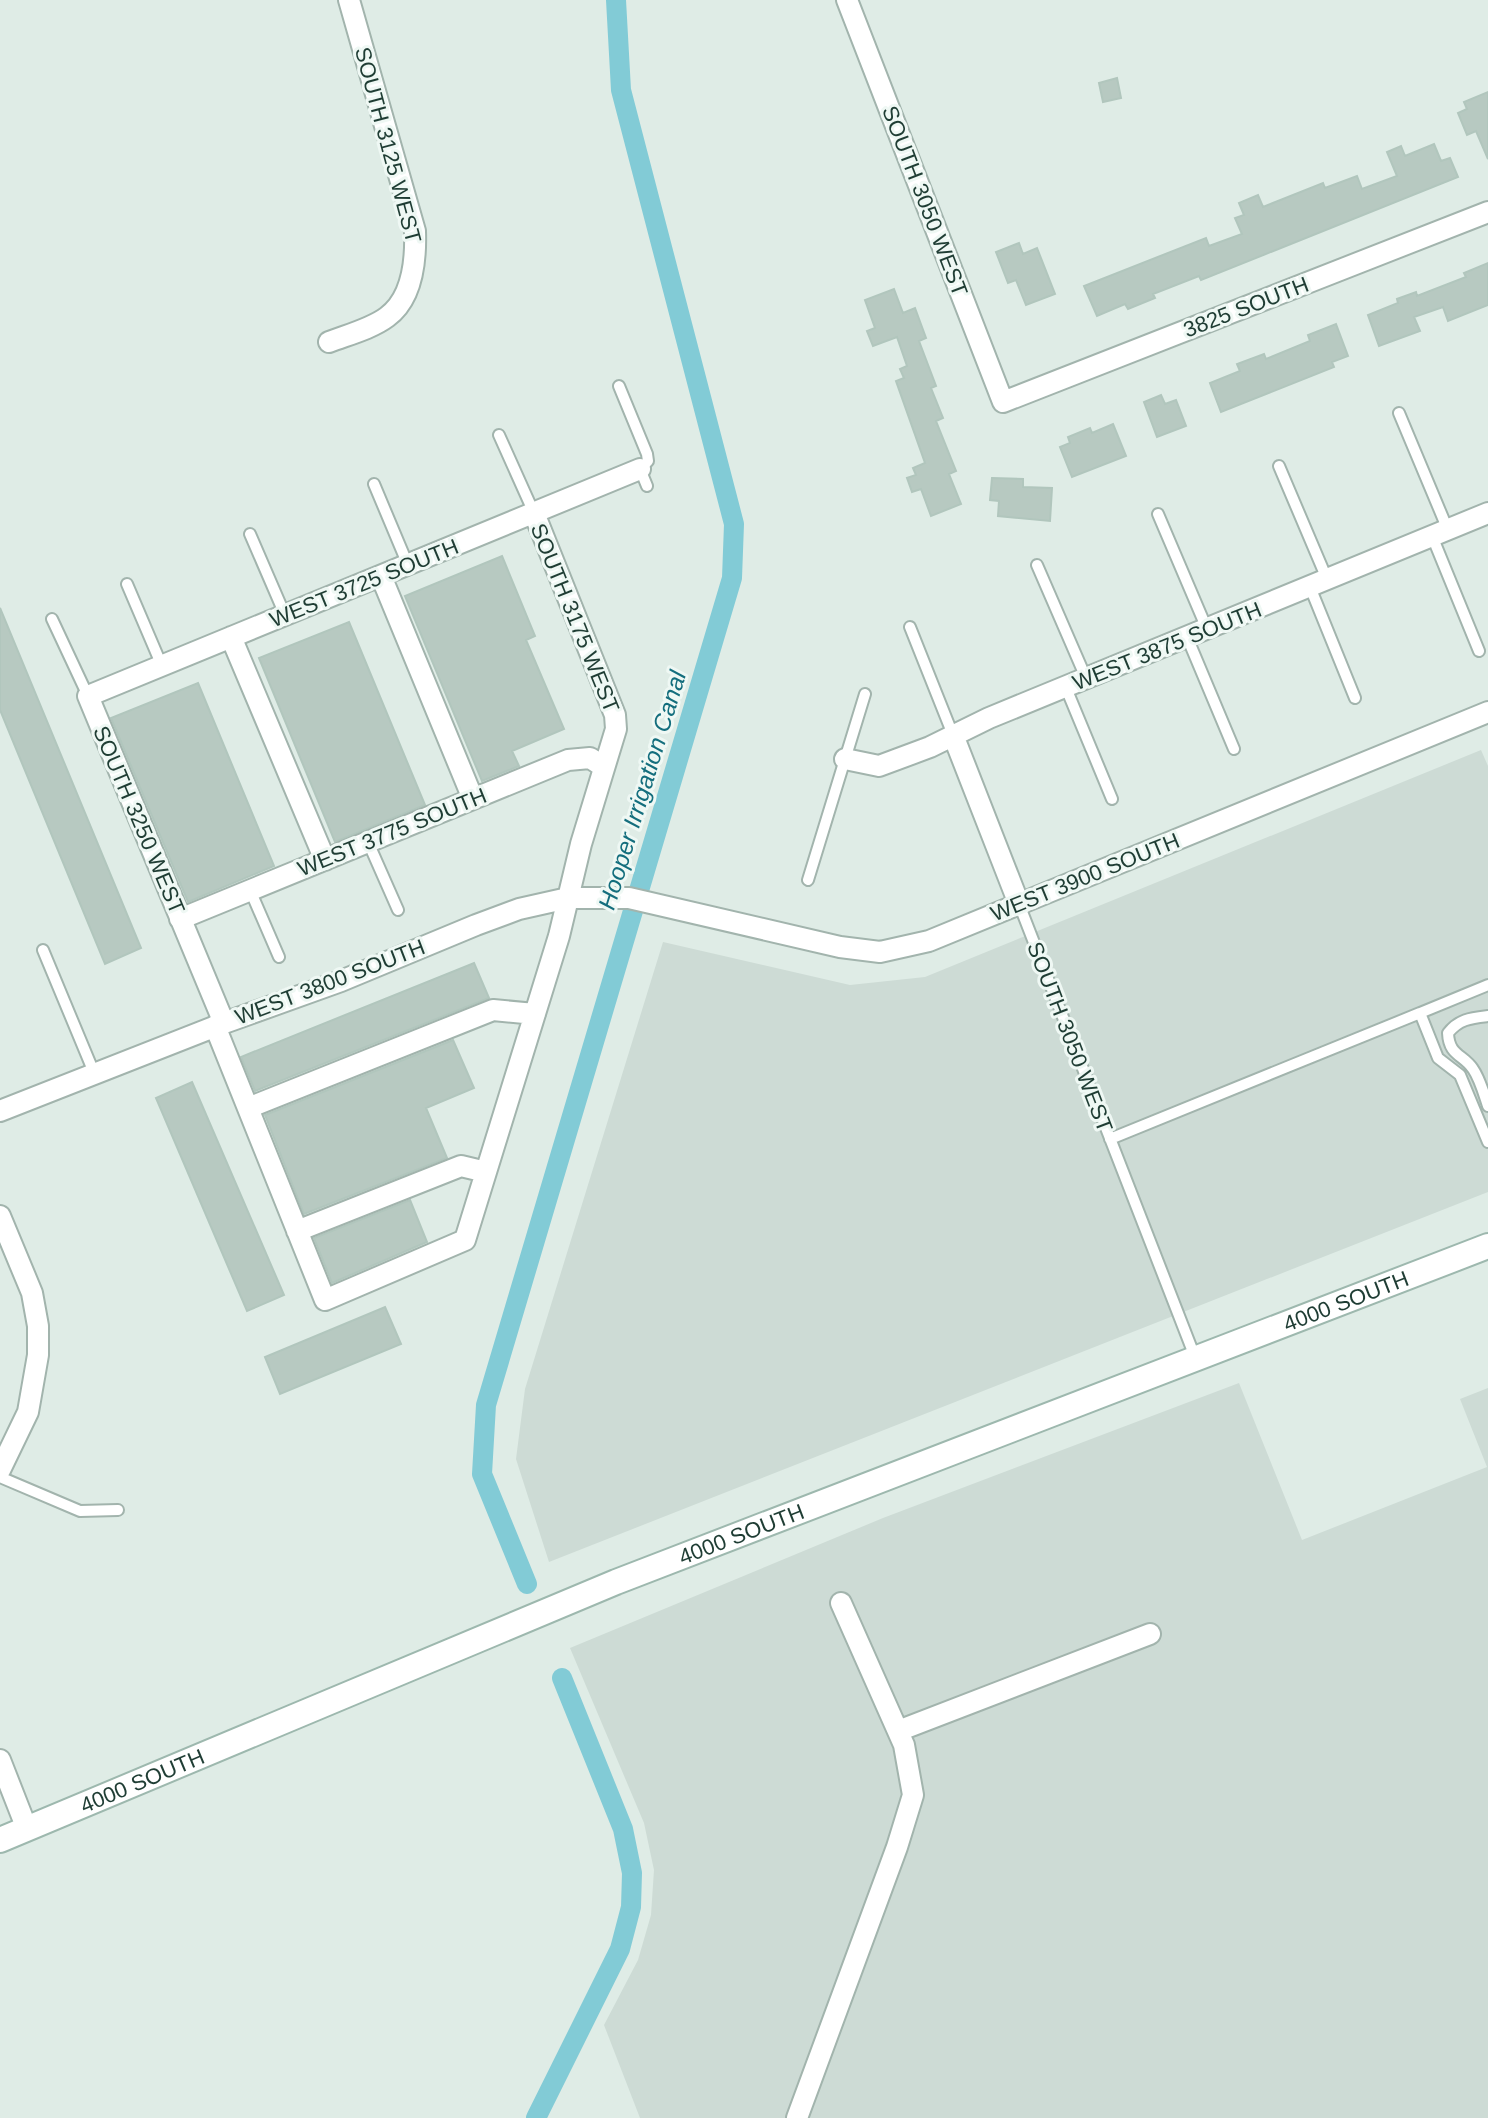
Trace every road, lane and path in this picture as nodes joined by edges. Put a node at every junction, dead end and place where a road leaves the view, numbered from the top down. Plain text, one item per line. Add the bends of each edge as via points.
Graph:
1 (349, 0) edge
2 (852, 2) edge
3 (1488, 212) edge
4 (329, 342) dead end
5 (619, 386) dead end
6 (1003, 402) joint
7 (1399, 413) dead end
8 (499, 435) dead end
9 (1279, 466) dead end
10 (644, 477) joint
11 (374, 484) dead end
12 (534, 513) junction
13 (1488, 513) edge
14 (1158, 514) dead end
15 (1440, 533) junction
16 (250, 534) dead end
17 (408, 565) junction
18 (1037, 565) dead end
19 (381, 576) junction
20 (1318, 583) junction
21 (127, 584) dead end
22 (285, 615) junction
23 (52, 619) dead end
24 (910, 627) dead end
25 (1207, 629) junction
26 (231, 637) junction
27 (1187, 637) junction
28 (1479, 651) dead end
29 (162, 666) junction
30 (1086, 678) junction
31 (1066, 688) junction
32 (865, 694) dead end
33 (88, 696) junction
34 (1355, 698) dead end
35 (1488, 712) edge
36 (953, 735) junction
37 (1234, 749) dead end
38 (845, 759) junction
39 (604, 767) junction
40 (473, 799) junction
41 (1112, 799) dead end
42 (368, 842) junction
43 (325, 860) junction
44 (808, 880) dead end
45 (250, 890) junction
46 (578, 898) junction
47 (1019, 904) junction
48 (669, 906) joint
49 (398, 910) dead end
50 (180, 919) junction
51 (43, 950) dead end
52 (279, 957) dead end
53 (1488, 985) edge
54 (1420, 1013) junction
55 (535, 1014) junction
56 (1488, 1016) edge
57 (219, 1025) junction
58 (95, 1075) junction
59 (1488, 1106) edge
60 (248, 1108) junction
61 (0, 1111) edge
62 (1110, 1139) junction
63 (1488, 1142) edge
64 (486, 1172) junction
65 (0, 1216) edge
66 (297, 1231) junction
67 (1488, 1246) edge
68 (1195, 1359) junction
69 (0, 1470) edge
70 (0, 1477) edge
71 (118, 1510) dead end
72 (841, 1603) dead end
73 (1150, 1634) dead end
74 (898, 1731) junction
75 (0, 1760) edge
76 (27, 1829) junction
77 (0, 1840) edge
78 (797, 2118) edge

1 - 4 street, SOUTH 3125 WEST via 415,231 416,252 411,280 387,317
2 - 6 street, SOUTH 3050 WEST
3 - 6 street, 3825 SOUTH
5 - 10 lane via 647,454
7 - 15 lane
8 - 12 lane, SOUTH 3175 WEST
9 - 20 lane
10 - 12 street, WEST 3725 SOUTH
11 - 17 lane
12 - 17 street, WEST 3725 SOUTH
12 - 39 street, SOUTH 3175 WEST via 615,715
13 - 15 street, WEST 3875 SOUTH
14 - 25 lane
15 - 20 street, WEST 3875 SOUTH
15 - 28 lane
16 - 22 lane
17 - 19 street, WEST 3725 SOUTH
18 - 30 lane
19 - 22 street, WEST 3725 SOUTH
19 - 40 street
20 - 25 street, WEST 3875 SOUTH
20 - 34 lane
21 - 29 lane
22 - 26 street, WEST 3725 SOUTH
23 - 33 lane, SOUTH 3250 WEST
24 - 36 lane, SOUTH 3050 WEST
25 - 27 street, WEST 3875 SOUTH
26 - 29 street, WEST 3725 SOUTH
26 - 43 street
27 - 30 street, WEST 3875 SOUTH
27 - 37 lane
29 - 33 street, WEST 3725 SOUTH
30 - 31 street, WEST 3875 SOUTH
31 - 36 street, WEST 3875 SOUTH
31 - 41 lane
32 - 38 lane
33 - 50 street, SOUTH 3250 WEST
35 - 47 street, WEST 3900 SOUTH
36 - 38 street, WEST 3875 SOUTH via 879,766
36 - 47 street, SOUTH 3050 WEST
38 - 44 lane
39 - 40 street, WEST 3775 SOUTH via 590,758 568,760
39 - 46 street, SOUTH 3175 WEST
40 - 42 street, WEST 3775 SOUTH
42 - 43 street, WEST 3775 SOUTH
42 - 49 lane
43 - 45 street, WEST 3775 SOUTH
45 - 50 street, WEST 3775 SOUTH
45 - 52 lane
46 - 48 street, WEST 3800 SOUTH via 629,898
46 - 55 street, SOUTH 3175 WEST
46 - 57 street, WEST 3800 SOUTH via 519,909
47 - 48 street, WEST 3900 SOUTH via 929,941 880,952
47 - 62 lane, SOUTH 3050 WEST
50 - 57 street, SOUTH 3250 WEST
51 - 58 lane
53 - 54 lane
54 - 62 lane
54 - 63 lane via 1438,1058 1460,1075
55 - 60 street via 493,1010
55 - 64 street, SOUTH 3175 WEST
56 - 59 lane via 1468,1018 1448,1033 1448,1044 1473,1067
57 - 58 street, WEST 3800 SOUTH
57 - 60 street, SOUTH 3250 WEST
58 - 61 street, WEST 3800 SOUTH
60 - 66 street, SOUTH 3250 WEST
62 - 68 lane, SOUTH 3050 WEST
64 - 66 street via 461,1166
64 - 66 street, SOUTH 3250 WEST via 465,1240 325,1300
65 - 69 street via 32,1293 38,1326 28,1412
67 - 68 main road, 4000 SOUTH
68 - 76 main road, 4000 SOUTH via 616,1582
70 - 71 lane via 80,1511
72 - 74 street
73 - 74 street
74 - 78 street via 913,1795
75 - 76 street
76 - 77 main road, 4000 SOUTH

